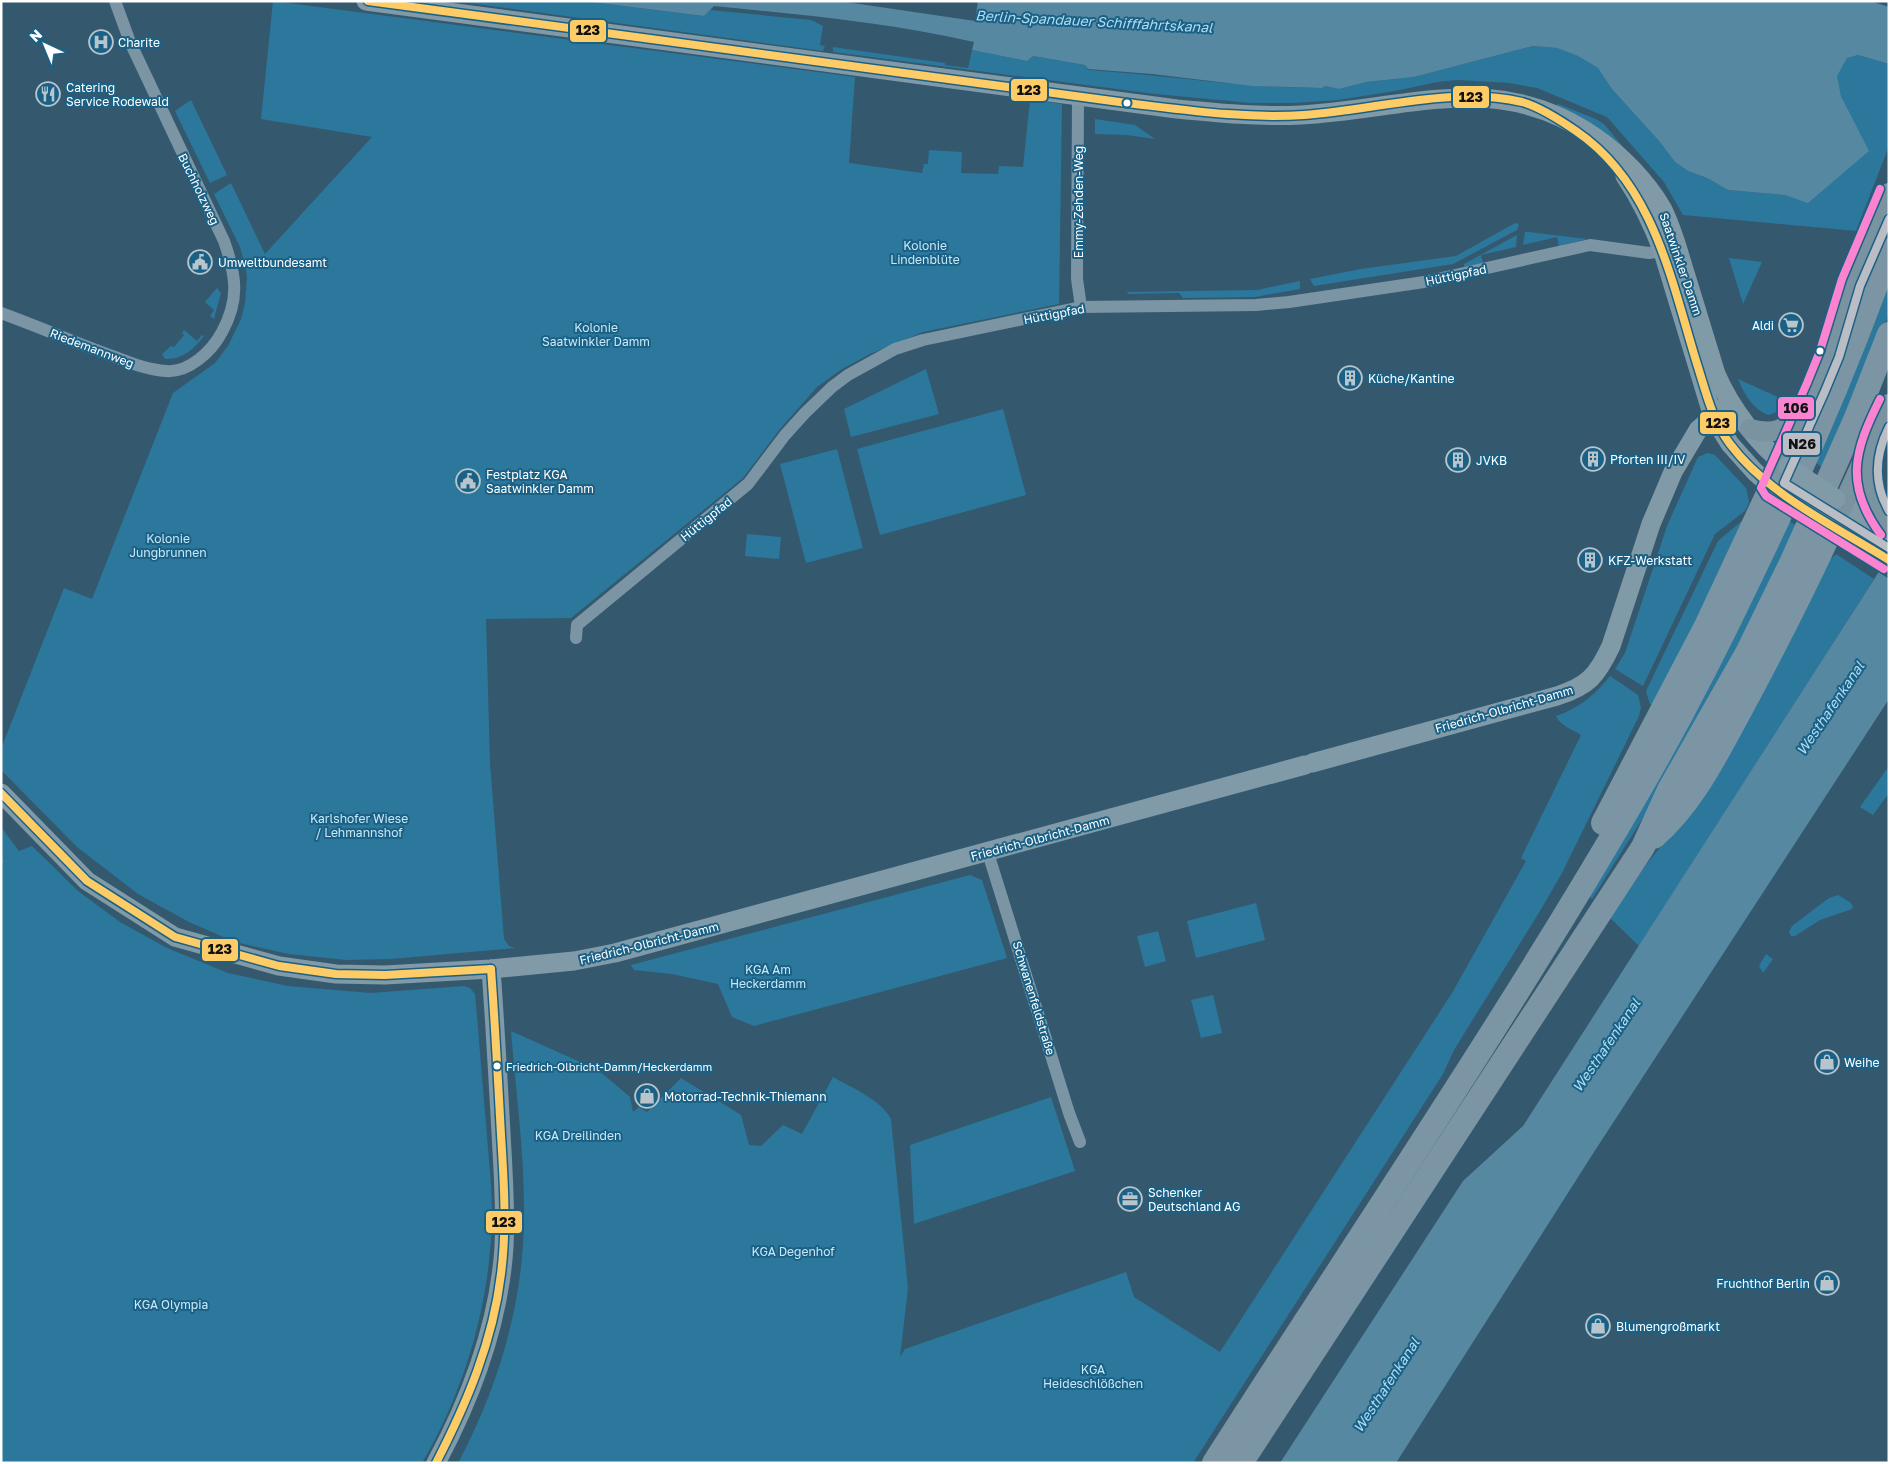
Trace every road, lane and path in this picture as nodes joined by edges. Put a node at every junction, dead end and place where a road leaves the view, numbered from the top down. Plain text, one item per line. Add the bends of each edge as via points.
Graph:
1 (115, 1) edge
2 (366, 1) edge
3 (1078, 97) junction
4 (1889, 193) edge
5 (1670, 250) junction
6 (1889, 250) edge
7 (1081, 307) junction
8 (1, 313) edge
9 (1889, 334) edge
10 (185, 367) joint
11 (1730, 402) junction
12 (1889, 404) edge
13 (1808, 406) junction
14 (1713, 417) junction
15 (1750, 429) junction
16 (1871, 442) junction
17 (1785, 465) junction
18 (1774, 489) junction
19 (1839, 501) junction
20 (1829, 524) junction
21 (1889, 531) edge
22 (1885, 558) edge
23 (576, 638) dead end
24 (3, 798) edge
25 (1643, 847) junction
26 (988, 853) junction
27 (1566, 914) junction
28 (491, 969) junction
29 (1080, 1142) dead end
30 (436, 1463) edge
31 (1214, 1463) edge
32 (1241, 1463) edge

1 - 10 street, Buchholzweg via 130,42 234,268 235,292 228,321 204,356
2 - 3 street, Saatwinkler Damm
3 - 5 street, Saatwinkler Damm via 1252,116 1324,113 1453,98 1490,98 1526,104 1582,135 1611,158 1640,198
3 - 7 street, Emmy-Zehden-Weg via 1077,279
4 - 13 main road via 1851,283 1829,354
5 - 7 street, Hüttigpfad via 1645,252 1590,245 1424,282 1289,302
5 - 11 street, Saatwinkler Damm via 1716,374
5 - 14 street, Saatwinkler Damm
6 - 27 highway via 1818,432 1727,627 1628,811
7 - 23 street, Hüttigpfad via 922,340 895,349 848,375 805,413 748,484 577,625
8 - 10 street, Riedemannweg via 139,366 167,371
9 - 25 highway via 1856,418 1792,561 1747,653 1669,790
11 - 14 street, Friedrich-Olbricht-Damm
11 - 15 street, Saatwinkler Damm
12 - 16 main road
13 - 15 main road via 1782,429 1766,432
13 - 17 main road
14 - 18 street, Saatwinkler Damm via 1730,444
14 - 26 street, Friedrich-Olbricht-Damm via 1698,430 1665,490 1611,646 1591,678 1577,689
15 - 17 street, Saatwinkler Damm
16 - 19 main road
16 - 21 main road via 1867,462 1870,494
17 - 18 main road
17 - 19 street, Saatwinkler Damm, bridge
18 - 20 street, Saatwinkler Damm, bridge
18 - 27 highway via 1570,890
19 - 20 main road
19 - 21 street, Saatwinkler Damm
20 - 22 street, Saatwinkler Damm
20 - 25 highway via 1773,647 1713,759 1671,822
24 - 28 street, Friedrich-Olbricht-Damm via 87,881 175,938 279,966 336,974 385,976
25 - 32 highway
26 - 28 street, Friedrich-Olbricht-Damm via 615,953 574,961
26 - 29 street, Schwanenfeldstraße
27 - 31 highway via 1478,1056
28 - 30 street via 505,1205 502,1266 492,1321 478,1370 461,1414

